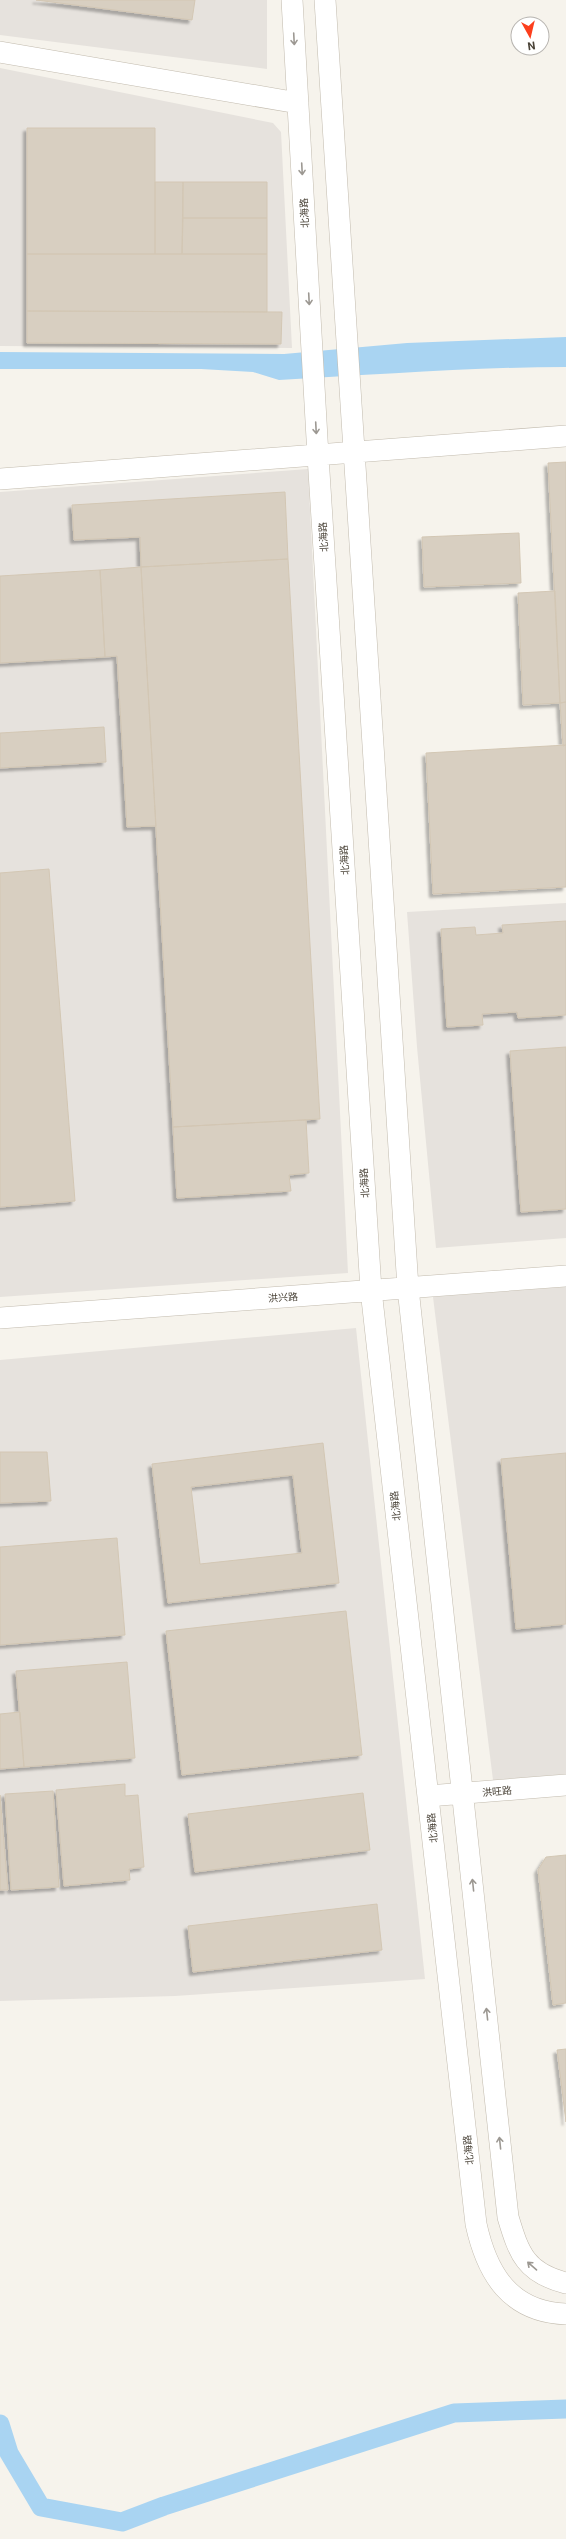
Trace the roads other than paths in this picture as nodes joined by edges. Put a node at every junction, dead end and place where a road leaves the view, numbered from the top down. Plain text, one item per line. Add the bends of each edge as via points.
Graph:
1 (292, 0) edge
2 (325, 0) edge
3 (0, 52) edge
4 (298, 103) junction
5 (566, 436) edge
6 (354, 454) junction
7 (318, 456) junction
8 (0, 479) edge
9 (566, 1276) edge
10 (408, 1288) junction
11 (371, 1290) junction
12 (0, 1318) edge
13 (566, 1785) edge
14 (463, 1794) junction
15 (428, 1796) junction
16 (566, 2283) edge
17 (565, 2314) edge

1 -> 4 street, 北海路
2 - 6 street
3 - 4 street
4 -> 7 street, 北海路
5 - 6 street
6 - 7 street
6 - 10 street
7 - 8 street
7 - 11 street, 北海路
9 - 10 street, 洪兴路
10 - 11 street, 洪兴路
10 - 14 street
11 - 12 street, 洪兴路
11 - 15 street, 北海路
13 - 14 street, 洪旺路
14 - 15 street, 洪旺路
16 -> 14 street via 546,2277 528,2265 517,2246 508,2217
15 - 17 street, 北海路 via 476,2224 482,2251 492,2271 506,2289 523,2304 542,2312

